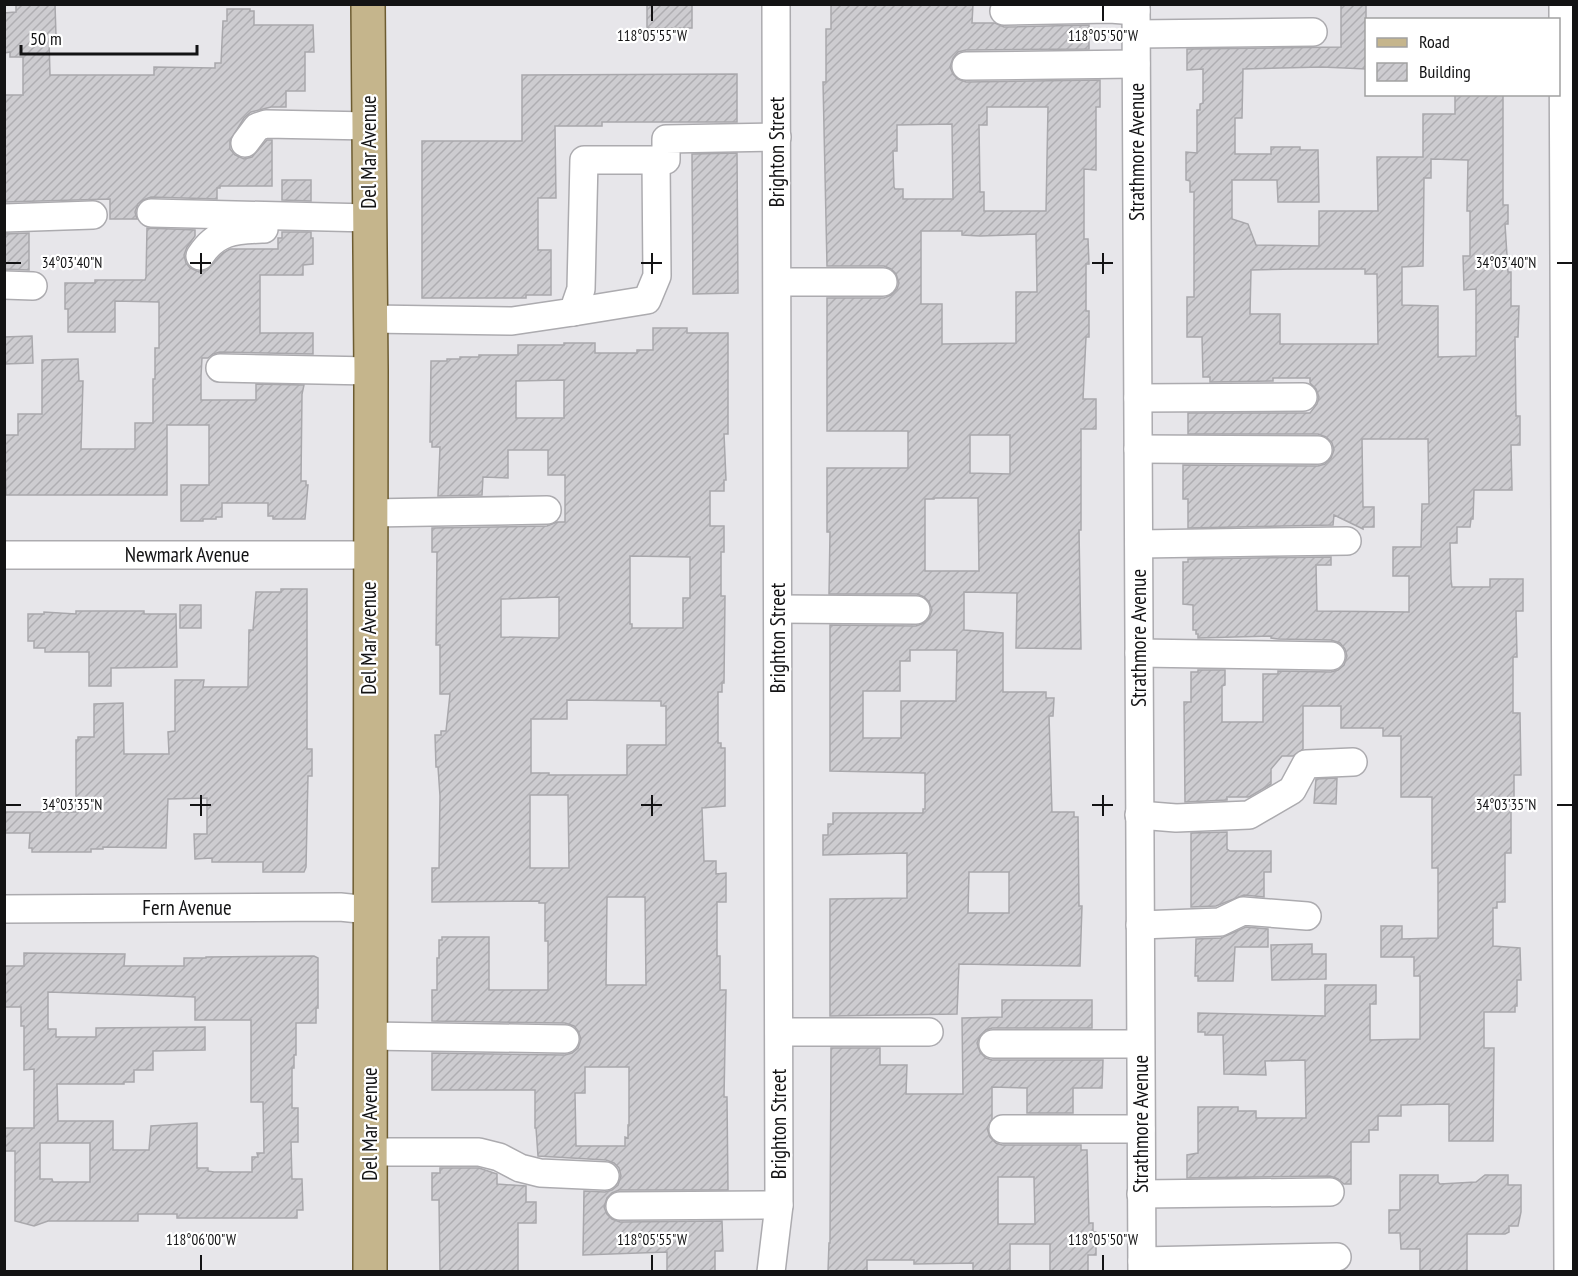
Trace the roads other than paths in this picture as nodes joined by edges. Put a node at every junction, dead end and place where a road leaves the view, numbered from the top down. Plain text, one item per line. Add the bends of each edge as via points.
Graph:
1 (368, 4) edge
2 (776, 4) edge
3 (1563, 4) edge
4 (1004, 11) dead end
5 (1136, 16) edge
6 (1313, 32) dead end
7 (1136, 64) junction
8 (966, 66) dead end
9 (369, 126) junction
10 (777, 137) junction
11 (245, 143) dead end
12 (656, 160) junction
13 (151, 213) dead end
14 (93, 215) dead end
15 (4, 218) edge
16 (370, 224) junction
17 (200, 256) dead end
18 (777, 282) junction
19 (883, 282) dead end
20 (4, 285) edge
21 (33, 286) dead end
22 (573, 312) junction
23 (370, 319) junction
24 (220, 368) dead end
25 (371, 371) junction
26 (1303, 397) dead end
27 (1138, 398) junction
28 (1138, 449) junction
29 (1318, 450) dead end
30 (547, 510) dead end
31 (369, 513) junction
32 (1347, 542) dead end
33 (1139, 544) junction
34 (4, 555) edge
35 (369, 555) junction
36 (778, 609) junction
37 (916, 610) dead end
38 (1139, 653) junction
39 (1331, 656) dead end
40 (1353, 762) dead end
41 (1570, 805) edge
42 (1139, 815) junction
43 (4, 909) edge
44 (369, 910) junction
45 (1307, 916) dead end
46 (1140, 925) junction
47 (779, 1032) junction
48 (929, 1032) dead end
49 (369, 1036) junction
50 (565, 1039) dead end
51 (993, 1044) dead end
52 (1140, 1044) junction
53 (1003, 1129) dead end
54 (1141, 1129) junction
55 (371, 1152) junction
56 (605, 1176) dead end
57 (1330, 1192) dead end
58 (1141, 1194) junction
59 (779, 1205) junction
60 (620, 1206) dead end
61 (1337, 1257) dead end
62 (1142, 1266) edge
63 (370, 1272) edge
64 (771, 1272) edge
65 (1568, 1272) edge

1 - 9 main road, Del Mar Avenue
2 - 10 street, Brighton Street
3 - 41 street
4 - 5 street via 1110,9
5 - 6 street
5 - 7 street, Strathmore Avenue
7 - 8 street
7 - 27 street, Strathmore Avenue
9 - 11 street via 266,124 257,127
9 - 16 main road, Del Mar Avenue
10 - 12 street via 666,140 666,160
10 - 18 street, Brighton Street
12 - 22 street via 657,276 647,300
12 - 22 street via 584,160 581,289
13 - 16 street
14 - 15 street
16 - 17 street via 238,232 218,236
16 - 23 main road, Del Mar Avenue
18 - 19 street
18 - 36 street, Brighton Street
20 - 21 street
22 - 23 street via 512,321
23 - 25 main road, Del Mar Avenue
24 - 25 street
25 - 31 main road, Del Mar Avenue
26 - 27 street
27 - 28 street, Strathmore Avenue
28 - 29 street
28 - 33 street, Strathmore Avenue
30 - 31 street
31 - 35 main road, Del Mar Avenue
32 - 33 street
33 - 38 street, Strathmore Avenue
34 - 35 street, Newmark Avenue
35 - 44 main road, Del Mar Avenue
36 - 37 street
36 - 47 street, Brighton Street
38 - 39 street
38 - 42 street, Strathmore Avenue
40 - 42 street via 1306,764 1292,790 1249,815
41 - 65 street
42 - 46 street, Strathmore Avenue
43 - 44 street, Fern Avenue
44 - 49 main road, Del Mar Avenue
45 - 46 street via 1243,911 1220,922
46 - 52 street, Strathmore Avenue
47 - 48 street
47 - 59 street, Brighton Street
49 - 50 street
49 - 55 main road, Del Mar Avenue
51 - 52 street
52 - 54 street, Strathmore Avenue
53 - 54 street
54 - 58 street, Strathmore Avenue
55 - 56 street via 479,1152 540,1173
55 - 63 main road, Del Mar Avenue
57 - 58 street
58 - 62 street, Strathmore Avenue
59 - 60 street
59 - 64 street, Brighton Street
61 - 62 street

